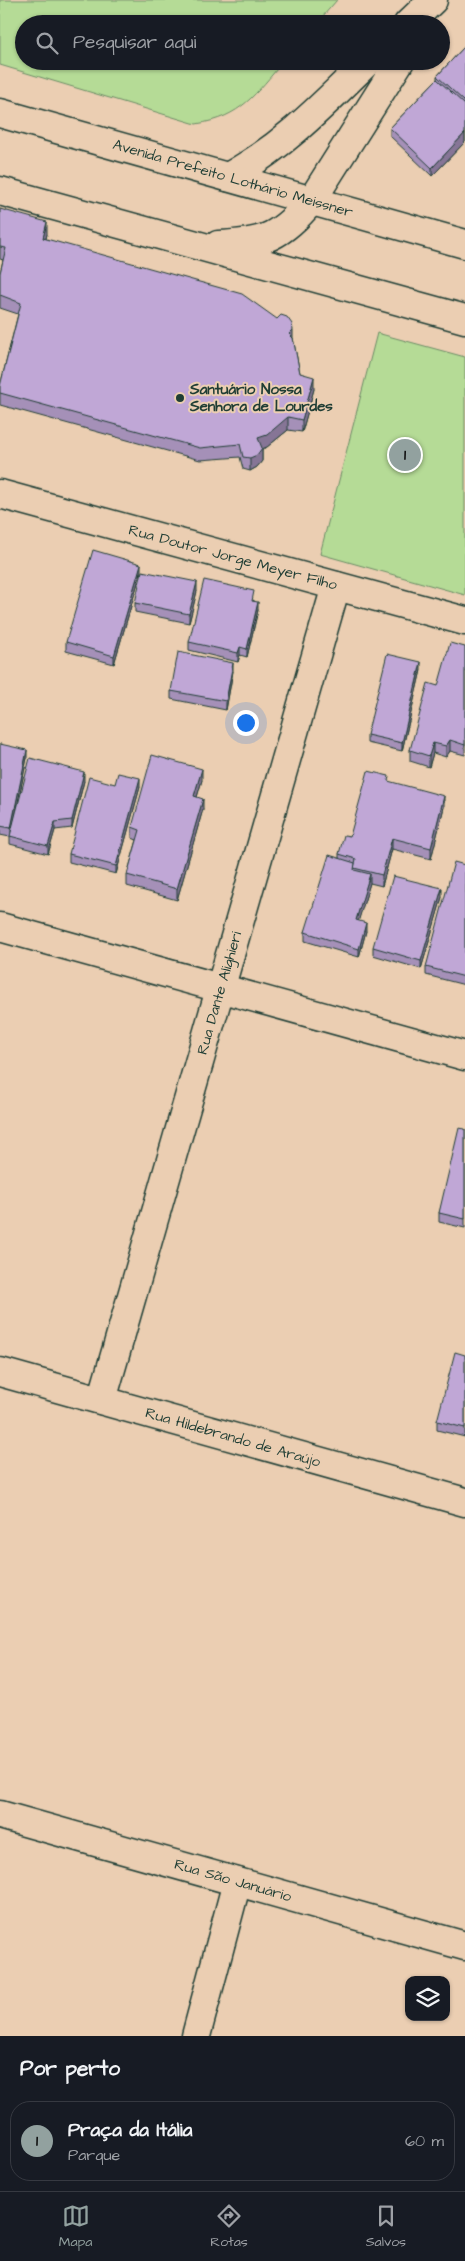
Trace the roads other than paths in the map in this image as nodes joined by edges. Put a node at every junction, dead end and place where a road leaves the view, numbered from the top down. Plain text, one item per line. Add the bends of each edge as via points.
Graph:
1 (433, 0) edge
2 (439, 0) edge
3 (417, 15) edge
4 (430, 15) edge
5 (358, 70) edge
6 (394, 70) edge
7 (0, 113) edge
8 (228, 177) junction
9 (0, 191) edge
10 (312, 200) junction
11 (461, 238) edge
12 (201, 246) junction
13 (465, 319) edge
14 (0, 494) edge
15 (336, 586) junction
16 (465, 621) edge
17 (0, 927) edge
18 (220, 988) junction
19 (465, 1056) edge
20 (0, 1372) edge
21 (102, 1400) junction
22 (465, 1502) edge
23 (0, 1815) edge
24 (237, 1882) junction
25 (465, 1946) edge
26 (196, 2036) edge

1 - 3 street
2 - 4 street
5 - 8 street via 278,145
6 - 10 street
7 - 8 street, Avenida Prefeito Lothário Meissner
8 - 10 street, Avenida Prefeito Lothário Meissner
9 - 12 street
10 - 11 street, Avenida Prefeito Lothário Meissner
10 - 12 street via 292,224 270,237 246,244
12 - 13 street
14 - 15 street, Rua Doutor Jorge Meyer Filho
15 - 16 street, Rua Doutor Jorge Meyer Filho
15 - 18 street, Rua Dante Alighieri
17 - 18 street
18 - 19 street
18 - 21 street, Rua Dante Alighieri
20 - 21 street, Rua Hildebrando de Araújo
21 - 22 street, Rua Hildebrando de Araújo
23 - 24 street, Rua São Januário
24 - 25 street, Rua São Januário
24 - 26 street

